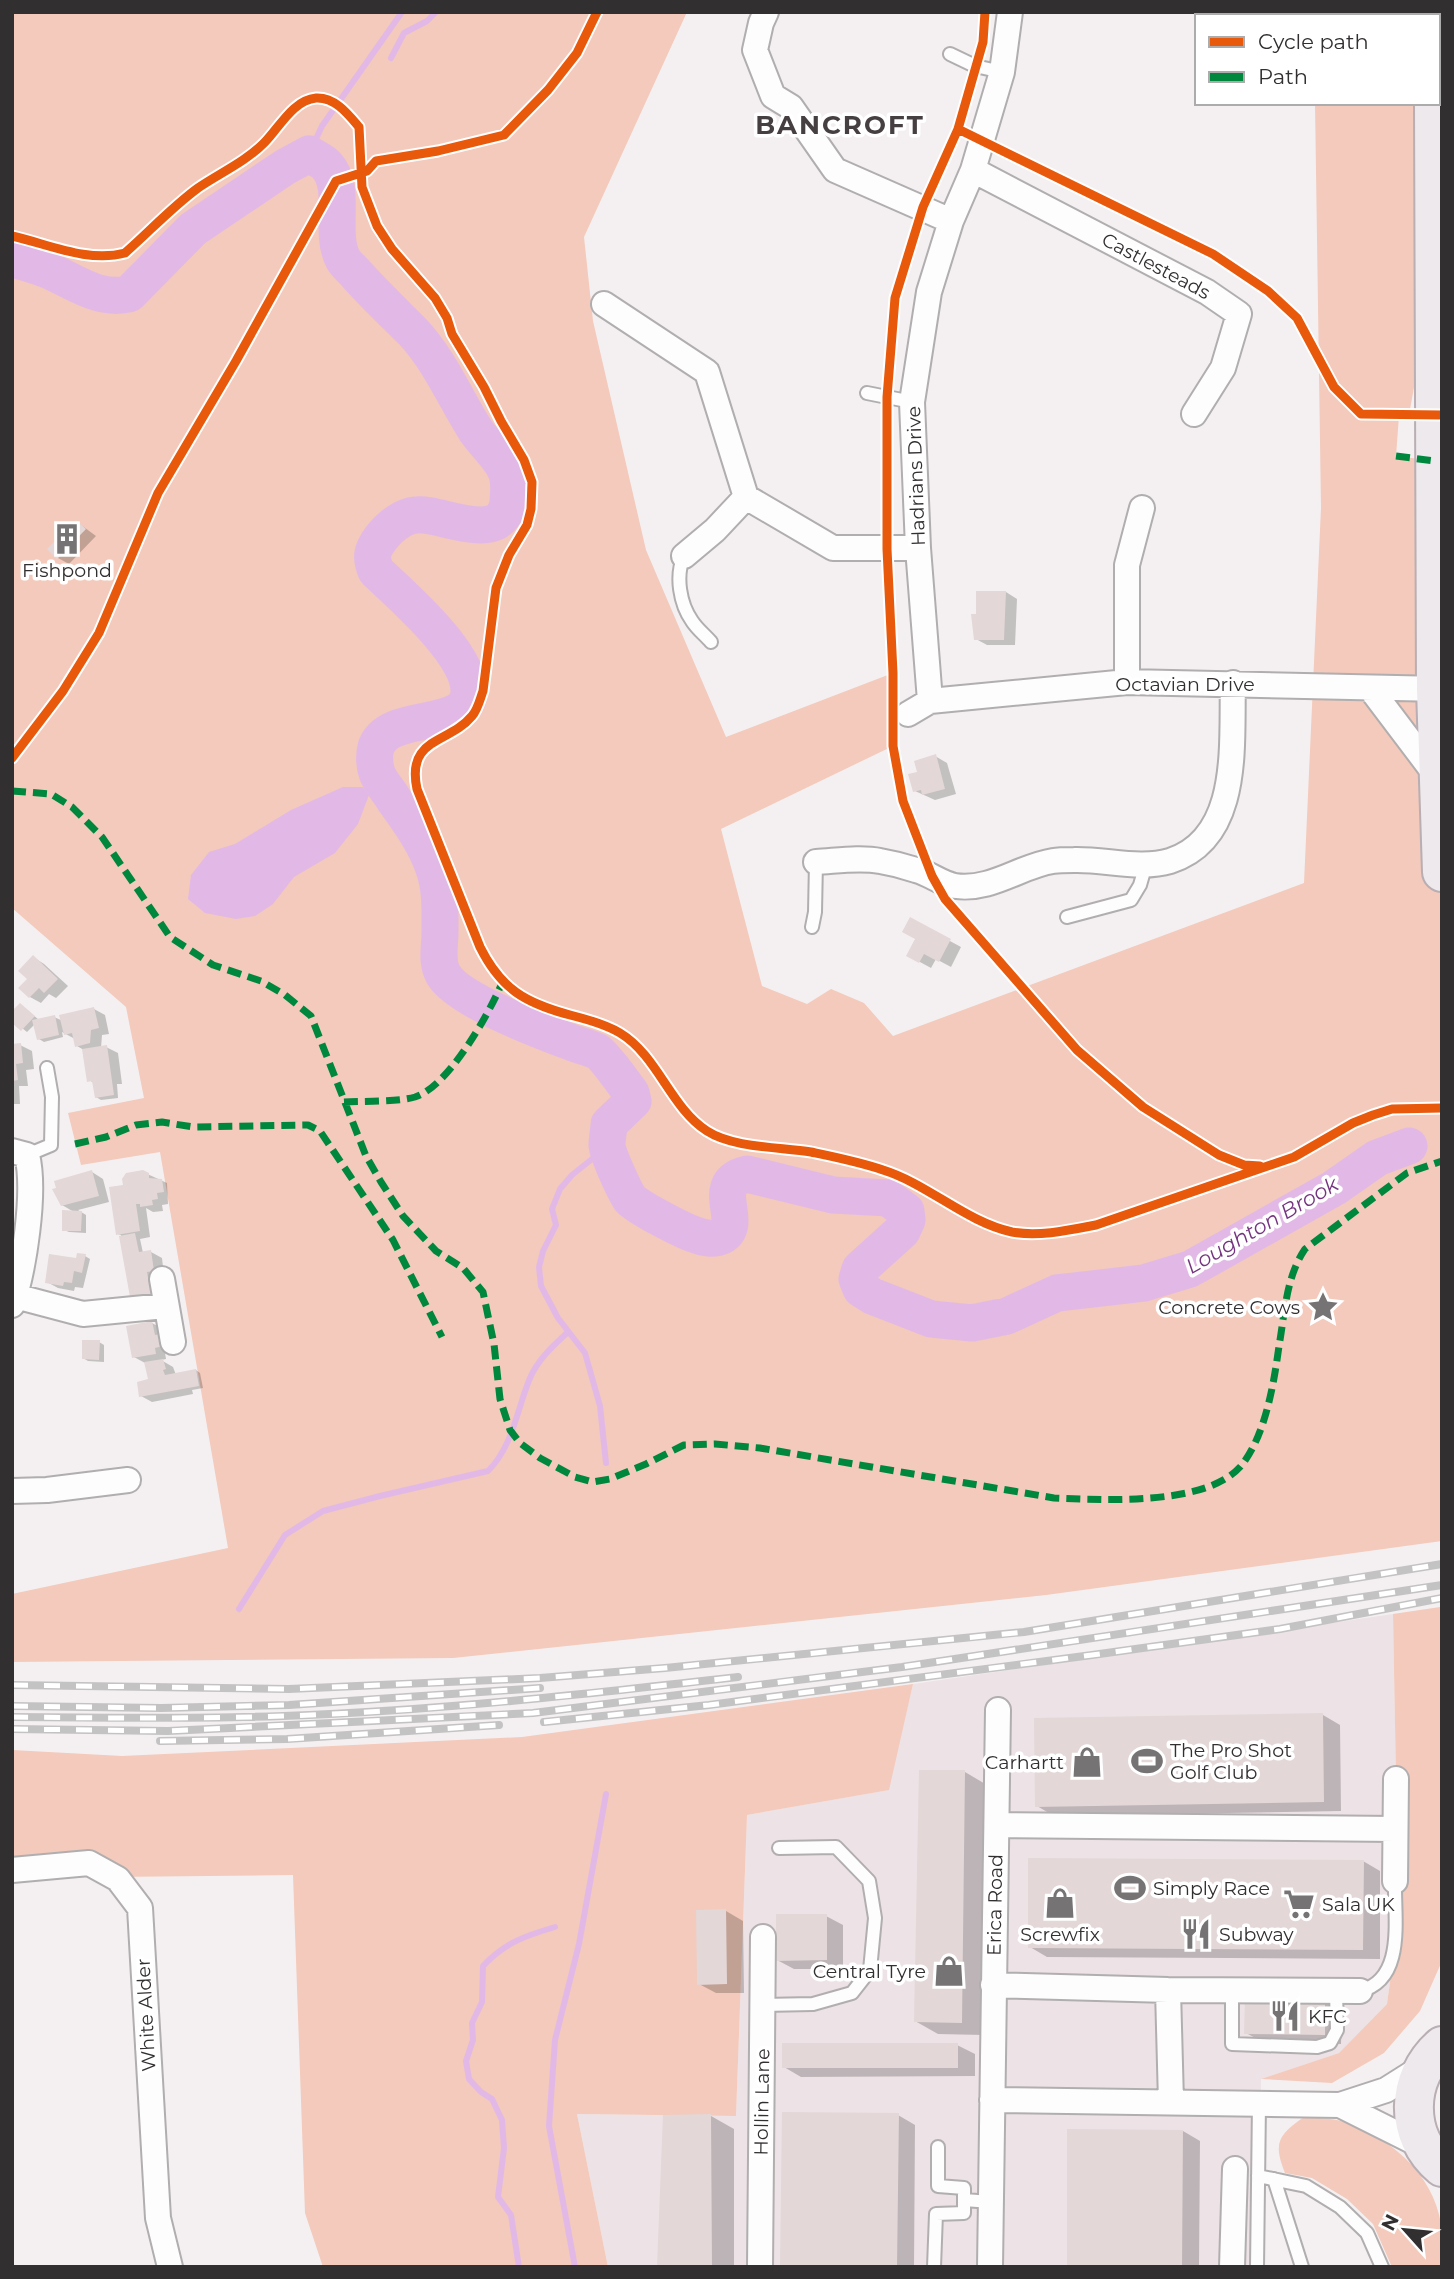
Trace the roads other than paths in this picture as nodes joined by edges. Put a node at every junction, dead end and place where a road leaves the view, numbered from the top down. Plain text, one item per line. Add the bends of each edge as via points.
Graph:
1 (766, 12) edge
2 (1010, 12) edge
3 (950, 54) dead end
4 (1002, 72) junction
5 (1434, 105) edge
6 (973, 170) junction
7 (951, 221) junction
8 (604, 304) dead end
9 (867, 393) dead end
10 (912, 402) junction
11 (1194, 414) dead end
12 (746, 497) junction
13 (1142, 508) dead end
14 (918, 548) junction
15 (684, 556) joint
16 (711, 642) dead end
17 (1127, 682) junction
18 (1233, 683) junction
19 (1370, 688) junction
20 (1439, 689) edge
21 (930, 701) junction
22 (908, 714) dead end
23 (1438, 778) junction
24 (816, 862) joint
25 (1146, 864) junction
26 (1442, 872) edge
27 (1067, 917) dead end
28 (812, 926) dead end
29 (47, 1068) dead end
30 (23, 1160) edge
31 (162, 1279) dead end
32 (14, 1300) edge
33 (165, 1306) junction
34 (173, 1342) dead end
35 (128, 1480) dead end
36 (12, 1491) edge
37 (998, 1710) dead end
38 (1396, 1779) dead end
39 (996, 1825) junction
40 (1395, 1829) junction
41 (779, 1848) dead end
42 (12, 1870) edge
43 (1395, 1881) joint
44 (764, 1937) dead end
45 (993, 1985) junction
46 (1232, 1989) junction
47 (1168, 1990) junction
48 (1348, 1991) junction
49 (763, 2005) junction
50 (1433, 2056) edge
51 (992, 2100) junction
52 (1171, 2102) junction
53 (1259, 2104) junction
54 (1340, 2105) junction
55 (938, 2147) dead end
56 (1433, 2157) edge
57 (1246, 2172) junction
58 (1274, 2179) junction
59 (964, 2200) junction
60 (991, 2202) junction
61 (170, 2267) edge
62 (760, 2267) edge
63 (934, 2267) edge
64 (990, 2267) edge
65 (1232, 2267) edge
66 (1256, 2267) edge
67 (1302, 2267) edge
68 (1382, 2267) edge

1 - 7 street via 755,50 773,96 791,107 835,170
2 - 4 street, Hadrians Drive
3 - 4 lane
4 - 6 street, Hadrians Drive
5 - 20 main road
6 - 7 street, Hadrians Drive
6 - 11 street, Castlesteads via 1207,292 1239,314 1223,368
7 - 10 street, Hadrians Drive via 929,292
8 - 12 street via 707,373
9 - 10 lane
10 - 14 street, Hadrians Drive
12 - 14 street via 833,548
12 - 15 street
13 - 17 street via 1126,565
14 - 21 street, Hadrians Drive
15 - 16 lane via 679,580 685,607
17 - 18 street, Octavian Drive
17 - 21 street, Octavian Drive
18 - 19 street, Octavian Drive
18 - 25 street via 1229,787 1221,814 1190,850 1170,861
19 - 20 street, Octavian Drive
19 - 23 street
20 - 23 main road
21 - 22 street
23 - 26 main road
24 - 25 street via 878,860 919,870 953,886 1002,880 1051,861
24 - 28 lane
25 - 27 lane via 1131,900
29 - 30 lane via 51,1145
30 - 32 street via 28,1218
31 - 33 street
32 - 33 street via 83,1314
33 - 34 street
35 - 36 street
37 - 39 street, Erica Road
38 - 40 street
39 - 40 street
39 - 45 street, Erica Road
40 - 43 street
41 - 49 lane via 836,1847 869,1881 875,1918 870,1970 852,1993 813,2004
42 - 61 street, White Alder via 89,1863 118,1879 140,1908 158,2218
43 - 48 lane via 1394,1954 1389,1969 1371,1988
44 - 49 street, Hollin Lane
45 - 47 street
45 - 51 street, Erica Road
46 - 47 street
46 - 48 street
46 - 48 lane via 1232,2044 1317,2047 1330,2043
47 - 52 street
49 - 62 street, Hollin Lane
50 - 54 street via 1386,2090
50 - 56 main road via 1413,2102 1414,2122
51 - 52 street
51 - 60 street, Erica Road
52 - 53 street
53 - 54 street
53 - 57 lane
54 - 56 street
55 - 59 lane via 938,2186 964,2188
57 - 58 lane
57 - 65 street
57 - 66 lane
58 - 67 lane
58 - 68 lane via 1306,2186 1340,2207 1367,2233
59 - 60 lane
59 - 63 lane via 964,2213 936,2214
60 - 64 street, Erica Road

